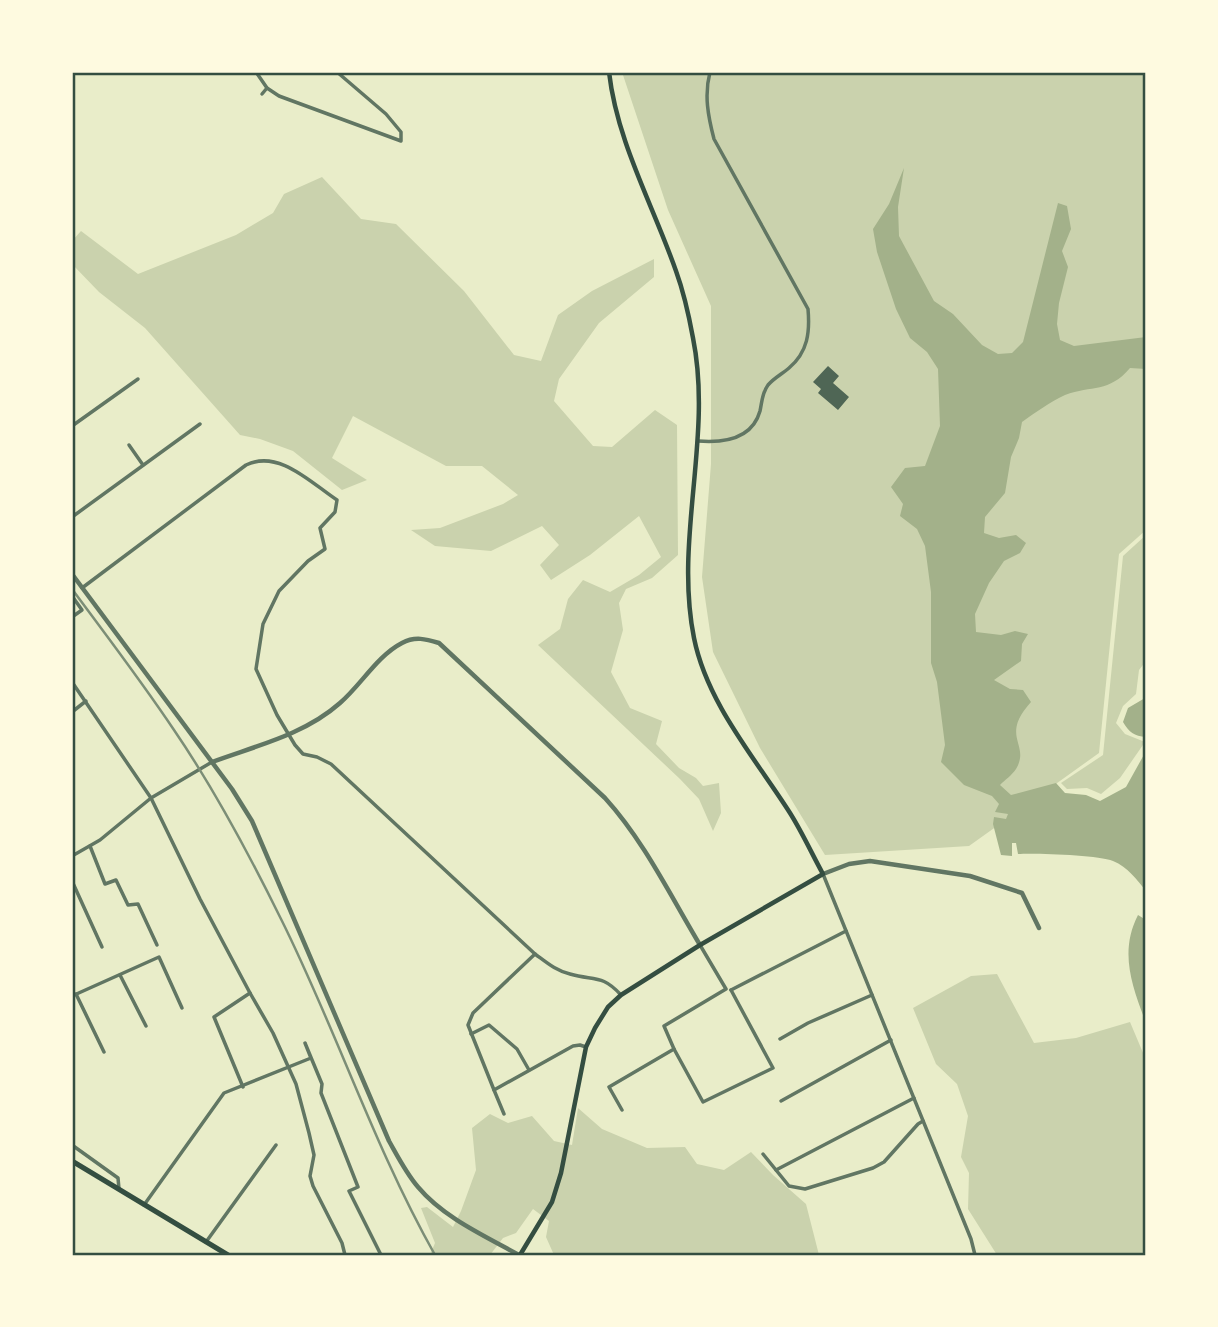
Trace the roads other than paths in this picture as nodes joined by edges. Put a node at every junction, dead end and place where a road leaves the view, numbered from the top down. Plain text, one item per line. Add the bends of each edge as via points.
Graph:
1 (256, 72) edge
2 (337, 72) edge
3 (609, 72) edge
4 (710, 72) edge
5 (267, 88) junction
6 (262, 94) dead end
7 (138, 379) dead end
8 (200, 424) dead end
9 (72, 426) edge
10 (698, 441) junction
11 (129, 445) dead end
12 (143, 465) junction
13 (72, 517) edge
14 (72, 574) edge
15 (82, 588) junction
16 (72, 596) edge
17 (72, 617) edge
18 (72, 682) edge
19 (86, 701) junction
20 (72, 712) edge
21 (289, 734) junction
22 (212, 762) junction
23 (151, 798) junction
24 (90, 846) junction
25 (72, 856) edge
26 (823, 874) junction
27 (72, 881) edge
28 (1039, 929) dead end
29 (846, 931) junction
30 (157, 945) dead end
31 (700, 945) junction
32 (102, 947) dead end
33 (535, 954) junction
34 (120, 974) junction
35 (728, 990) junction
36 (250, 993) junction
37 (74, 995) edge
38 (621, 995) junction
39 (872, 995) junction
40 (182, 1008) dead end
41 (146, 1026) dead end
42 (471, 1034) junction
43 (779, 1039) dead end
44 (891, 1040) junction
45 (586, 1047) junction
46 (674, 1049) junction
47 (104, 1052) dead end
48 (290, 1067) junction
49 (529, 1071) junction
50 (243, 1087) junction
51 (494, 1090) junction
52 (914, 1098) junction
53 (780, 1101) dead end
54 (622, 1110) dead end
55 (504, 1114) dead end
56 (923, 1121) junction
57 (72, 1145) edge
58 (276, 1145) dead end
59 (764, 1154) dead end
60 (72, 1161) edge
61 (776, 1171) junction
62 (120, 1190) junction
63 (144, 1205) junction
64 (206, 1242) junction
65 (228, 1255) edge
66 (345, 1255) edge
67 (381, 1255) edge
68 (519, 1255) edge
69 (975, 1255) edge

1 - 5 street
2 - 5 street via 386,114 401,132 401,141
3 - 10 main road via 625,143 687,308 698,372
4 - 10 street via 706,95 714,139 808,309 810,326 802,355 766,387 753,426 739,438 719,443
5 - 6 street
7 - 9 street
8 - 12 street
10 - 26 main road via 688,570 694,638 720,706 793,817
11 - 12 street
12 - 13 street
14 - 15 street
15 - 21 street via 257,460 281,463 337,500 335,512 320,528 325,549 279,591 260,636 256,669
15 - 22 street
16 - 17 street via 82,610
18 - 19 street
19 - 20 street
19 - 23 street
21 - 22 street
21 - 31 street via 340,703 400,644 412,639 439,643 605,797 634,832
21 - 33 street via 303,754 331,764
22 - 23 street
22 - 68 street via 252,821 401,1164 439,1207
23 - 24 street
23 - 36 street
24 - 25 street
24 - 30 street via 105,884 116,880 128,905 138,904
26 - 28 street via 870,861 970,876 1022,893
26 - 29 street
26 - 31 main road
27 - 32 street
29 - 35 street
29 - 39 street
31 - 35 street
31 - 38 main road
33 - 38 street via 568,974 610,983
33 - 42 street via 473,1013 468,1025
34 - 37 street
34 - 40 street via 159,957
34 - 41 street
35 - 46 street via 664,1026
35 - 46 street via 773,1068 703,1102
36 - 48 street
36 - 50 street via 215,1017
37 - 47 street
38 - 45 main road via 608,1007
39 - 43 street
39 - 44 street
42 - 49 street via 489,1025 517,1049
42 - 51 street
44 - 52 street
44 - 53 street
45 - 49 street via 573,1046
45 - 68 main road via 552,1202
46 - 54 street via 609,1087
48 - 50 street
48 - 66 street via 314,1155 310,1176
48 - 67 street via 311,1058 305,1043 322,1084 321,1093 358,1187 349,1191
49 - 51 street
50 - 63 street via 224,1093
51 - 55 street
52 - 56 street
52 - 61 street
56 - 61 street via 873,1168 804,1189 789,1186
56 - 69 street
57 - 62 street via 118,1178
58 - 64 street
59 - 61 street
60 - 62 highway
62 - 63 highway
63 - 64 highway
64 - 65 highway

